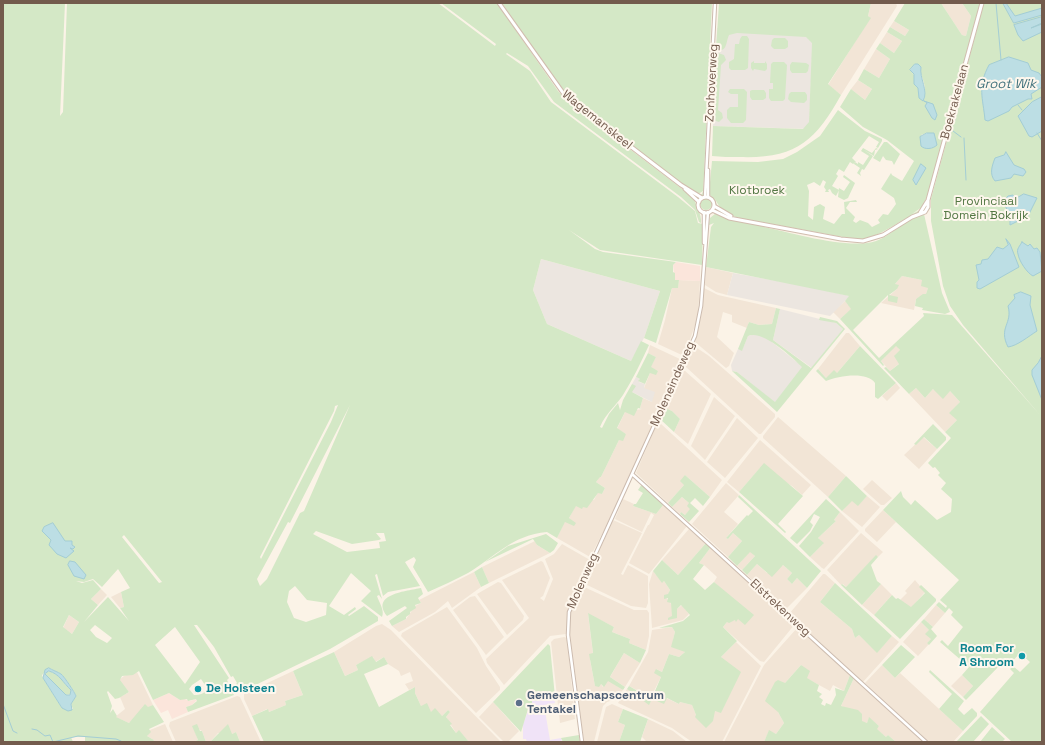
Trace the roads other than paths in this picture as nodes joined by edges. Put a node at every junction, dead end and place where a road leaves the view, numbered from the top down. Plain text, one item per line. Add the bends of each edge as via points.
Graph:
1 (499, 3) edge
2 (715, 3) edge
3 (982, 3) edge
4 (681, 185) junction
5 (705, 197) junction
6 (928, 200) joint
7 (699, 202) junction
8 (714, 206) junction
9 (712, 210) junction
10 (706, 212) junction
11 (738, 220) junction
12 (632, 474) junction
13 (582, 742) edge
14 (926, 742) edge

1 - 4 main road, Wagemanskeel via 566,97
2 - 5 street, Zonhoverweg
3 - 6 main road, Boekrakelaan
4 - 5 main road, Wagemanskeel
4 - 7 main road, Wagemanskeel
5 - 7 main road
5 - 8 main road, Wagemanskeel via 713,201
6 - 11 main road, Wagemanskeel via 917,215 882,235 863,242
7 - 10 main road, Wagemanskeel via 699,208
8 - 9 main road
8 - 11 main road, Wagemanskeel
9 - 10 main road
9 - 11 main road, Wagemanskeel
10 - 12 street, Moleneindeweg via 700,315 695,336
12 - 13 street, Molenweg via 568,617 568,635
12 - 14 street, Elstrekenweg

